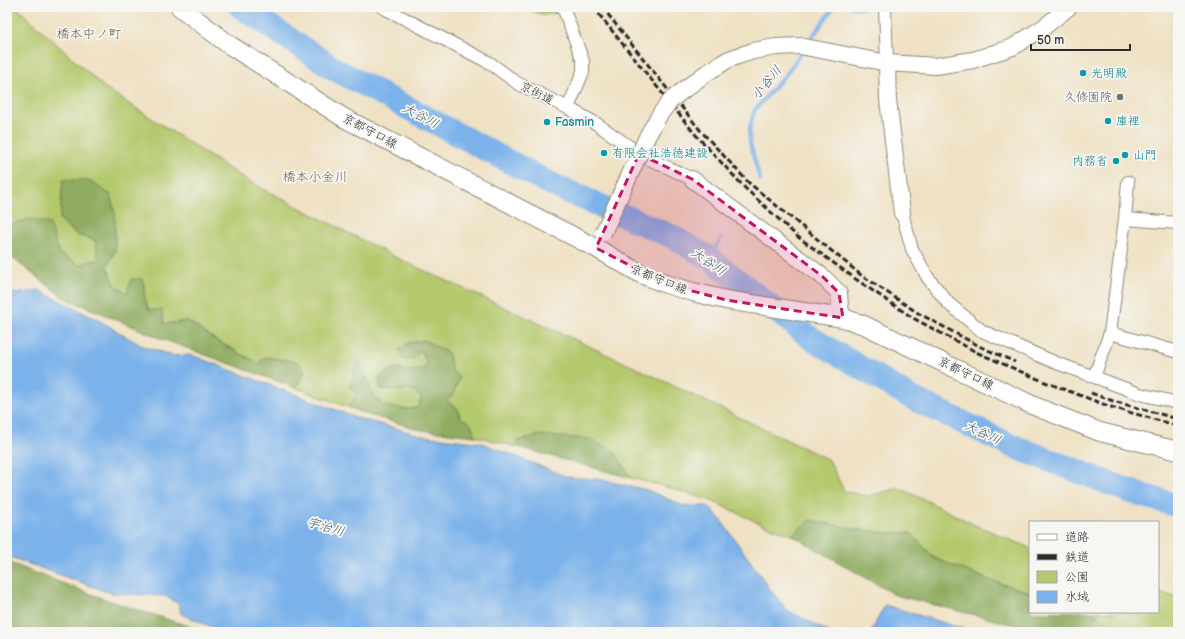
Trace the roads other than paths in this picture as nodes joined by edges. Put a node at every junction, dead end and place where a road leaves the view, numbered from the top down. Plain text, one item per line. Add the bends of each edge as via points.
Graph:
1 (180, 7) edge
2 (382, 7) edge
3 (563, 7) edge
4 (885, 7) edge
5 (1069, 7) edge
6 (887, 63) junction
7 (568, 108) junction
8 (692, 179) joint
9 (1128, 182) dead end
10 (902, 213) joint
11 (1125, 219) junction
12 (1178, 223) edge
13 (599, 241) junction
14 (843, 318) junction
15 (1110, 333) junction
16 (1178, 352) edge
17 (1094, 377) junction
18 (1178, 403) edge
19 (1178, 452) edge

1 - 13 main road, 京都守口線 via 228,44 344,118
2 - 7 street, 京街道 via 490,63 517,83
3 - 7 street via 583,61 583,72
4 - 6 street
5 - 6 street via 1013,47 974,60 936,66
6 - 10 street via 888,100
6 - 13 street, bridge via 800,46 752,51 729,59 672,99 648,136
7 - 8 street, 京街道 via 597,124 642,155
8 - 14 street via 822,276 839,293
9 - 11 street
10 - 17 street via 912,249 928,278 949,304 982,331
11 - 12 street
11 - 15 street
13 - 14 main road, 京都守口線 via 641,274 666,284 720,299
14 - 19 main road, 京都守口線 via 864,325 1034,406 1100,432
15 - 16 street
15 - 17 street
17 - 18 street via 1140,394

